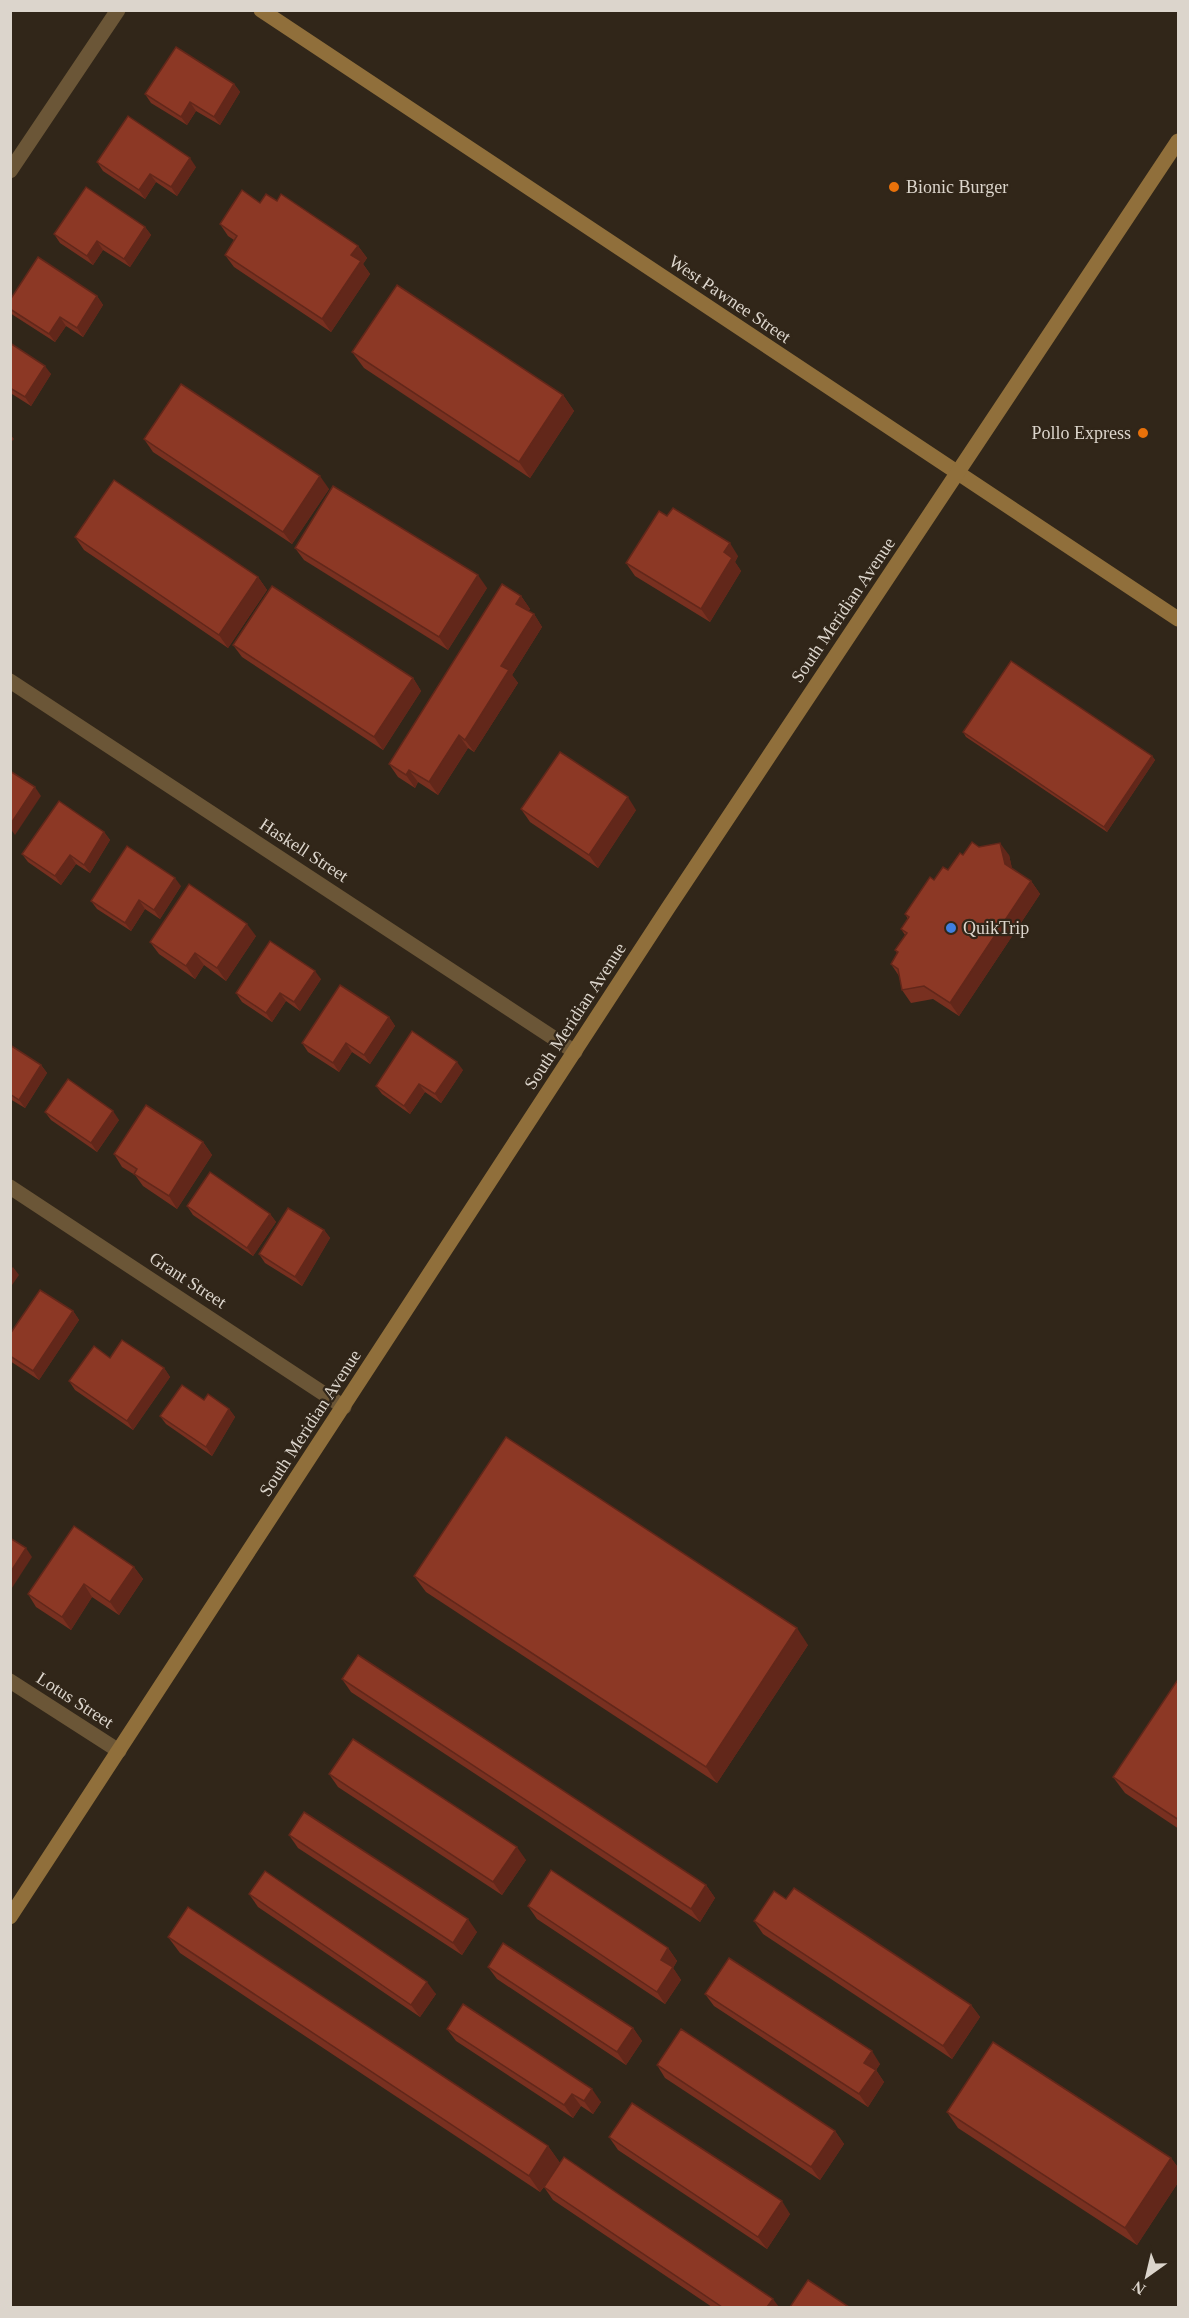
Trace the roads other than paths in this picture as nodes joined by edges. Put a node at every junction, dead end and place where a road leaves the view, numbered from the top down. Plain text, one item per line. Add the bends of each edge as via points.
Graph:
1 (118, 10) edge
2 (261, 10) edge
3 (1179, 141) edge
4 (10, 171) edge
5 (957, 473) junction
6 (1179, 619) edge
7 (10, 681) edge
8 (575, 1052) junction
9 (10, 1187) edge
10 (344, 1407) junction
11 (10, 1681) edge
12 (119, 1751) junction
13 (10, 1917) edge

1 - 4 street
2 - 5 main road, West Pawnee Street
3 - 5 main road, South Meridian Avenue
5 - 6 main road, West Pawnee Street
5 - 8 main road, South Meridian Avenue
7 - 8 street, Haskell Street
8 - 10 main road, South Meridian Avenue
9 - 10 street, Grant Street
10 - 12 main road, South Meridian Avenue
11 - 12 street, Lotus Street
12 - 13 main road, South Meridian Avenue

